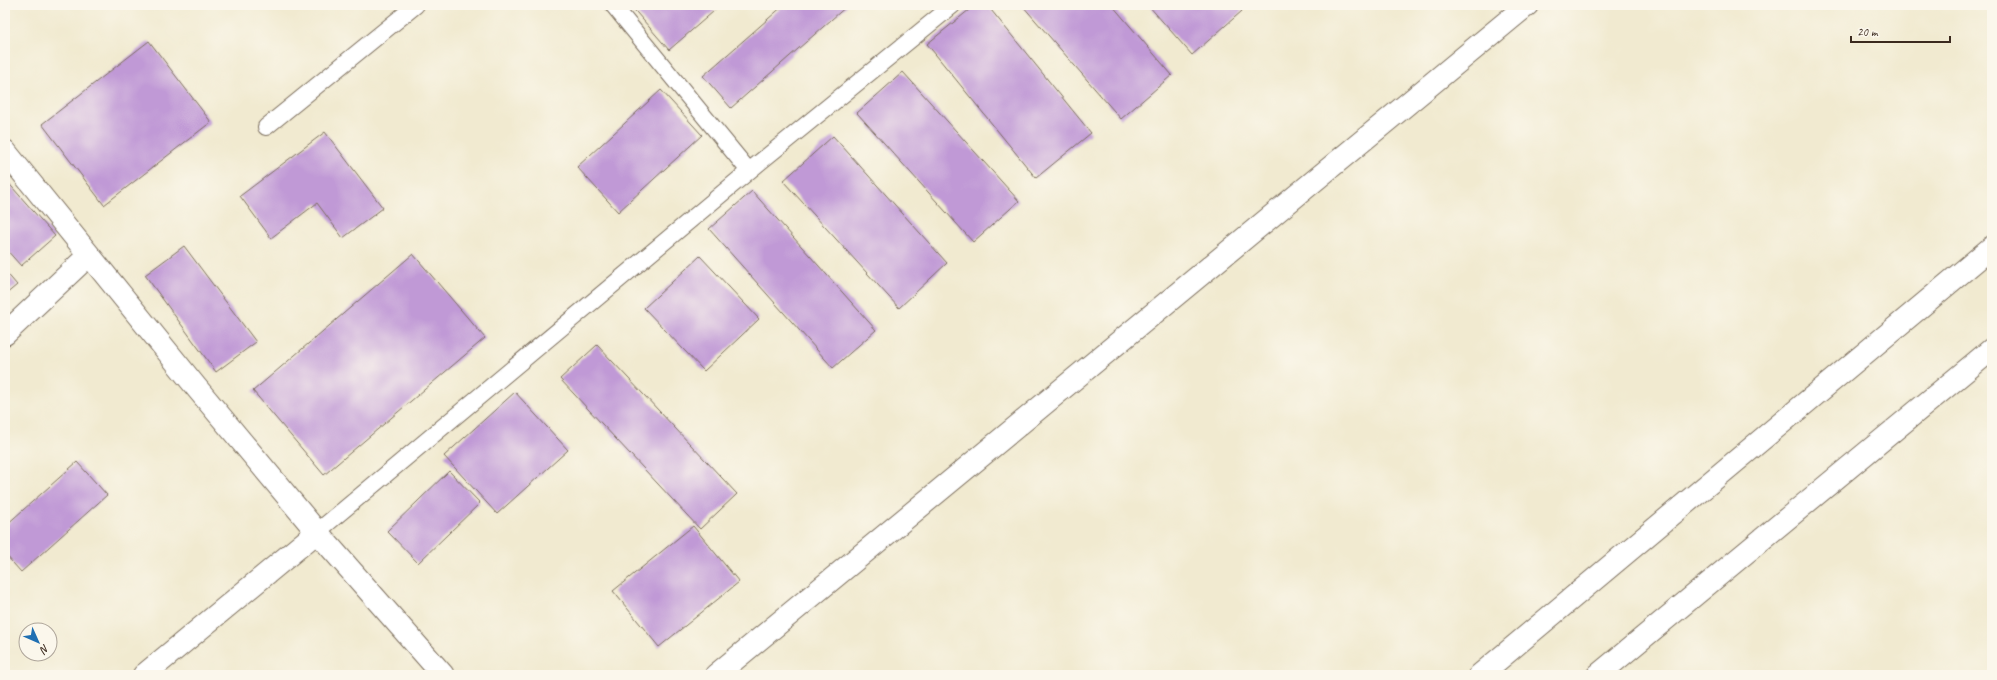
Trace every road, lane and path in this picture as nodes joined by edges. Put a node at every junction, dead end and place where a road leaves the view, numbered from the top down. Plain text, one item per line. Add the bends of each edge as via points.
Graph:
1 (416, 5) edge
2 (613, 5) edge
3 (953, 5) edge
4 (1527, 5) edge
5 (266, 127) dead end
6 (5, 151) edge
7 (749, 171) junction
8 (1992, 247) edge
9 (89, 255) junction
10 (5, 334) edge
11 (1992, 349) edge
12 (317, 532) junction
13 (144, 675) edge
14 (443, 675) edge
15 (716, 675) edge
16 (1480, 675) edge
17 (1598, 675) edge

1 - 5 lane
2 - 7 lane
3 - 7 lane
4 - 15 street
6 - 9 street
7 - 12 lane
8 - 16 street
9 - 10 street
9 - 12 street
11 - 17 street
12 - 13 street
12 - 14 street

